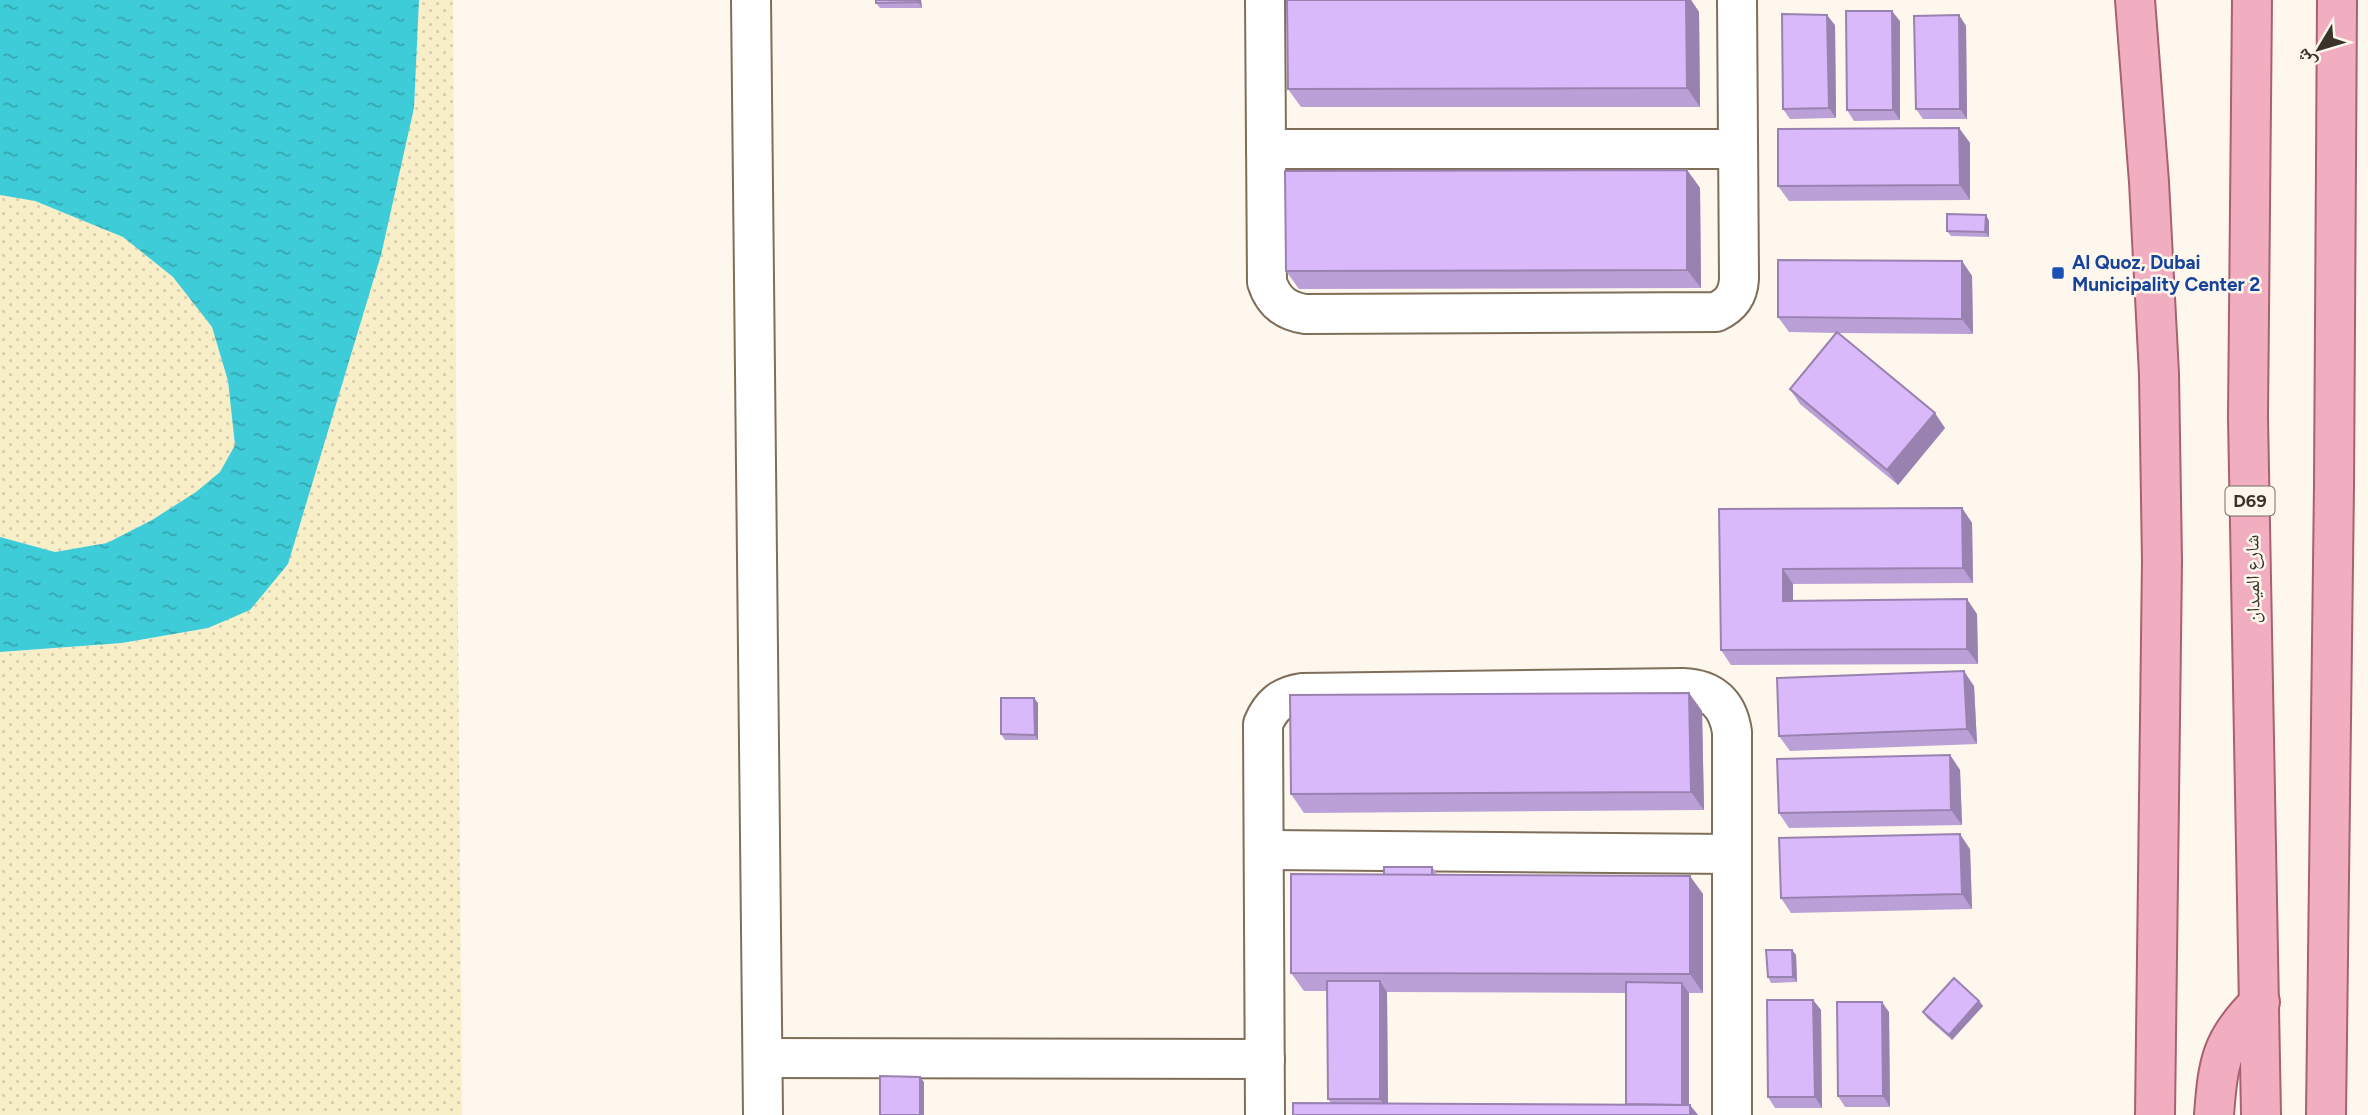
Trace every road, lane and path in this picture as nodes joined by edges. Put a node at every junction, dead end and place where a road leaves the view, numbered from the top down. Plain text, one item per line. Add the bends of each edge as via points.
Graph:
1 (751, 0) edge
2 (1265, 0) edge
3 (1737, 0) edge
4 (2136, 0) edge
5 (2252, 0) edge
6 (2337, 0) edge
7 (1266, 149) junction
8 (1738, 149) junction
9 (1264, 849) junction
10 (1731, 854) junction
11 (2260, 1002) junction
12 (763, 1058) junction
13 (1265, 1059) junction
14 (763, 1115) edge
15 (1265, 1115) edge
16 (1732, 1115) edge
17 (2155, 1115) edge
18 (2214, 1115) edge
19 (2261, 1115) edge
20 (2326, 1115) edge

1 - 12 lane
2 - 7 lane
3 - 8 lane
4 - 17 main road via 2159,374 2162,561
5 - 11 main road, شارع الميدان / D69 via 2248,417
6 - 20 main road
7 - 8 lane
7 - 8 lane via 1270,292 1294,313 1346,314 1716,312 1734,300 1738,290
9 - 10 lane
9 - 10 lane via 1263,724 1268,711 1289,695 1683,688 1718,699 1730,720
9 - 13 lane
10 - 16 lane
11 - 18 main road via 2227,1041 2219,1065
11 - 19 main road, شارع الميدان / D69
12 - 13 lane
12 - 14 lane
13 - 15 lane

